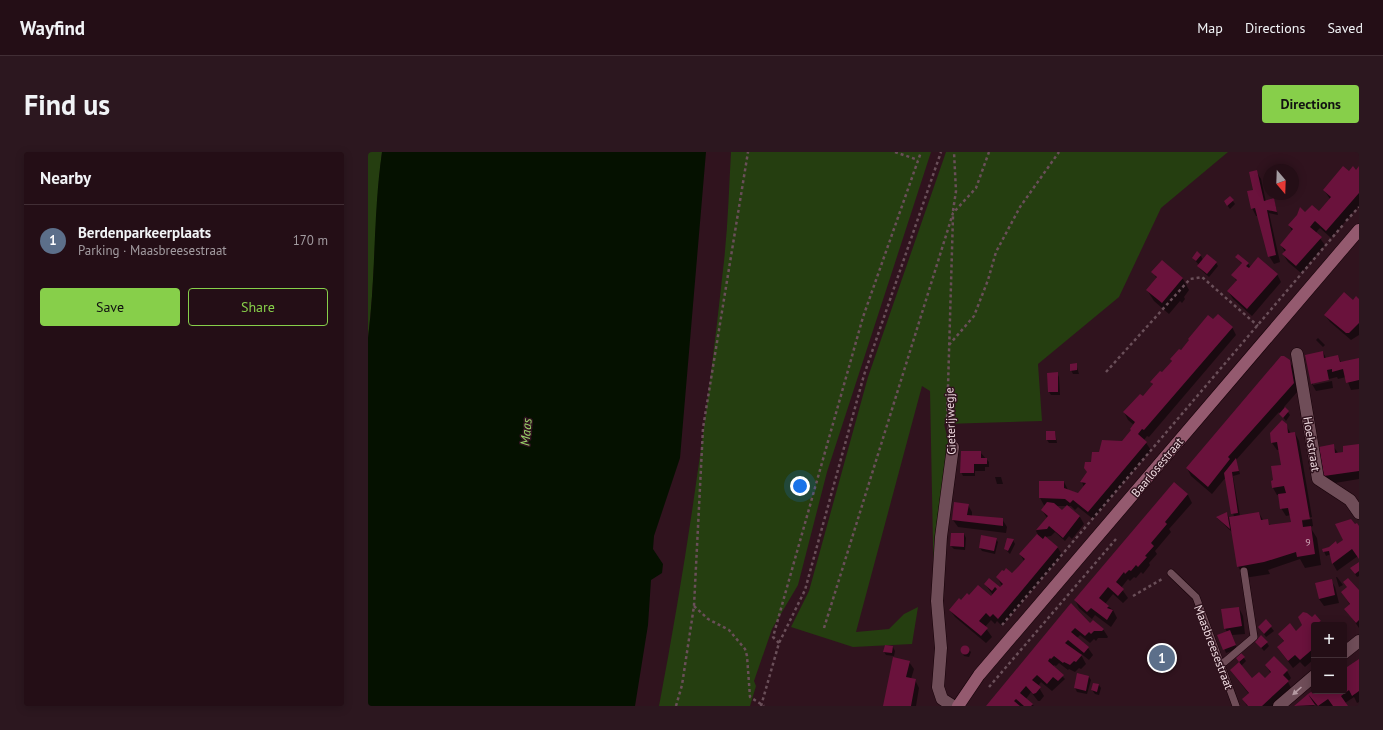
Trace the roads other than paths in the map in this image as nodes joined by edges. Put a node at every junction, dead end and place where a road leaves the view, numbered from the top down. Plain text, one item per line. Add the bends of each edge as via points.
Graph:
1 (1359, 230) edge
2 (1297, 354) dead end
3 (953, 447) road end
4 (1359, 513) edge
5 (1244, 571) dead end
6 (1171, 573) road end
7 (1359, 641) edge
8 (1347, 651) edge
9 (1221, 665) junction
10 (1311, 679) edge
11 (953, 706) edge
12 (958, 706) edge
13 (1236, 706) edge
14 (1280, 706) edge

1 - 12 street, Baarlosestraat via 979,675
2 - 4 street, Hoekstraat via 1318,479 1350,500
3 - 11 street, Gieterijwegje via 941,536 936,601 941,648 938,687 942,699
5 - 9 lane via 1254,637
6 - 9 lane, Maasbreesestraat via 1196,596
7 - 8 street
9 - 13 lane, Maasbreesestraat
10 -> 14 street

